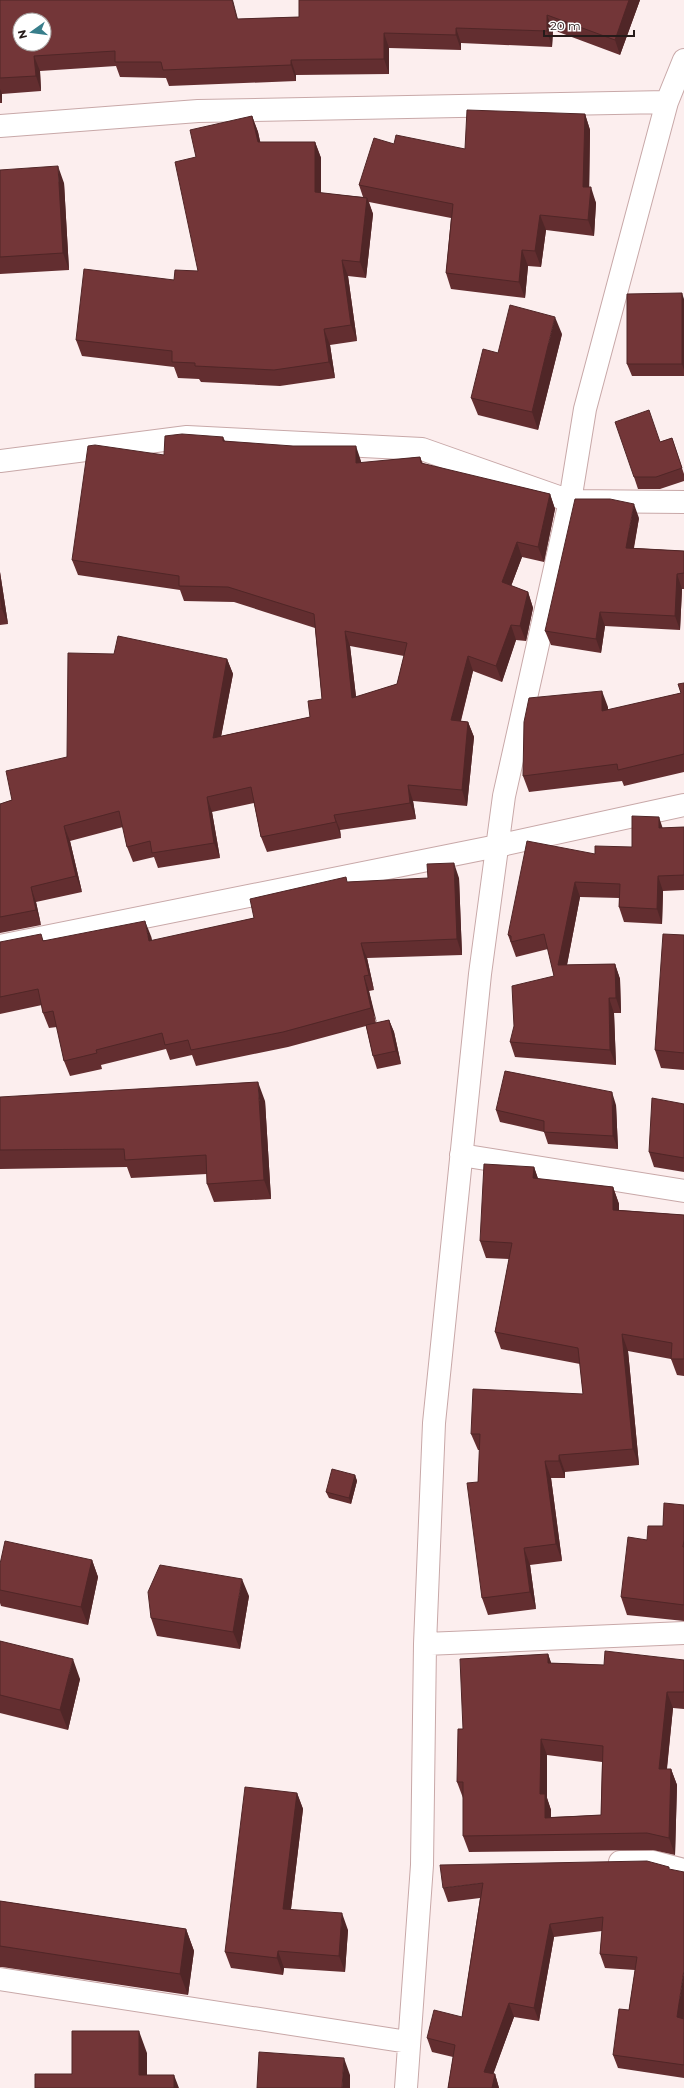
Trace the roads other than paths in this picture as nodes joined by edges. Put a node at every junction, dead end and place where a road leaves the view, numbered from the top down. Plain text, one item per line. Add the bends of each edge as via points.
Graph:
1 (684, 60) edge
2 (667, 102) junction
3 (0, 126) edge
4 (0, 461) edge
5 (570, 501) junction
6 (684, 502) edge
7 (684, 805) edge
8 (497, 846) junction
9 (0, 946) edge
10 (460, 1154) junction
11 (684, 1191) edge
12 (684, 1633) edge
13 (426, 1644) junction
14 (597, 1863) edge
15 (684, 1870) edge
16 (0, 1979) edge
17 (408, 2042) junction
18 (406, 2088) edge

1 - 2 street
2 - 3 street via 198,111
2 - 5 street via 585,409
4 - 5 street via 187,437 422,450
5 - 6 street
5 - 8 street via 504,796
7 - 8 street
8 - 9 street
8 - 10 street
10 - 11 street
10 - 13 street via 434,1423
12 - 13 street
13 - 17 street via 430,1865
14 - 15 street via 653,1862
16 - 17 street
17 - 18 street

